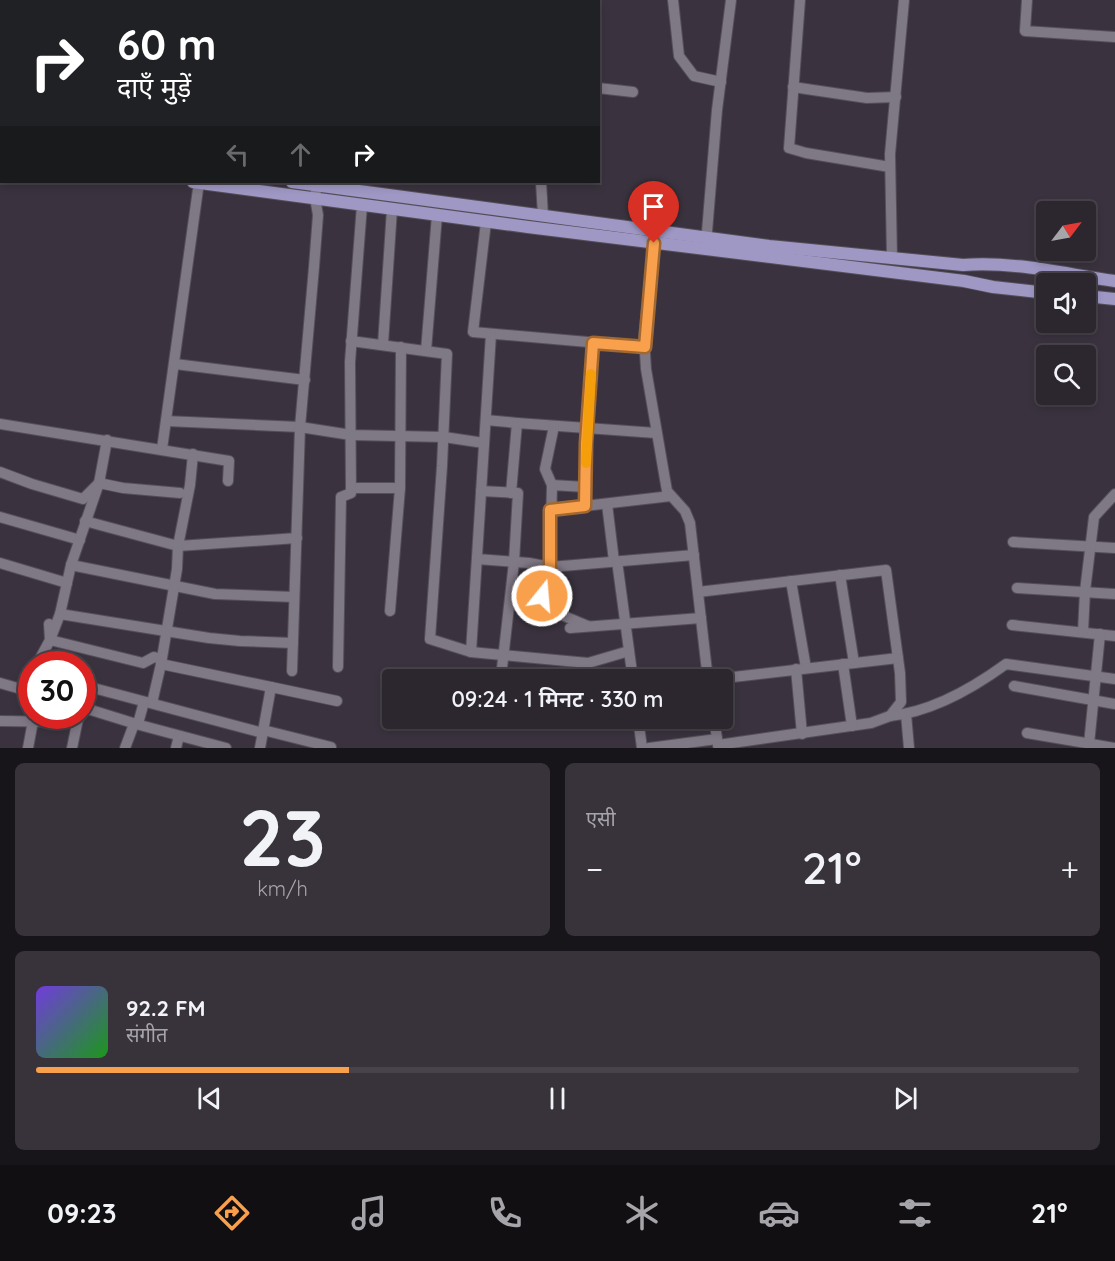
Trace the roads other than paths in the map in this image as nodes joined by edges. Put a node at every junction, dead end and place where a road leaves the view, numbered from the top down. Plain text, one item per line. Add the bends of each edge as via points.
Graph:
1 (674, 0) edge
2 (731, 0) edge
3 (800, 0) edge
4 (904, 0) edge
5 (1027, 0) edge
6 (1115, 38) edge
7 (721, 82) junction
8 (793, 87) junction
9 (600, 88) edge
10 (633, 92) dead end
11 (896, 97) junction
12 (890, 167) junction
13 (199, 183) edge
14 (206, 183) edge
15 (317, 183) edge
16 (540, 183) edge
17 (377, 188) edge
18 (315, 198) junction
19 (362, 205) junction
20 (392, 209) junction
21 (437, 215) junction
22 (543, 216) junction
23 (486, 222) junction
24 (654, 243) junction
25 (706, 244) junction
26 (892, 258) junction
27 (1115, 281) edge
28 (1036, 292) edge
29 (1096, 297) edge
30 (1115, 299) edge
31 (491, 334) junction
32 (351, 341) junction
33 (593, 343) junction
34 (383, 344) junction
35 (401, 347) junction
36 (645, 347) junction
37 (426, 351) junction
38 (175, 364) junction
39 (304, 380) junction
40 (486, 420) junction
41 (166, 421) junction
42 (517, 423) junction
43 (0, 424) edge
44 (554, 426) junction
45 (587, 427) junction
46 (300, 428) junction
47 (656, 433) junction
48 (351, 435) junction
49 (401, 436) junction
50 (444, 437) junction
51 (107, 440) junction
52 (484, 442) junction
53 (162, 449) junction
54 (193, 454) junction
55 (0, 472) edge
56 (228, 482) dead end
57 (99, 483) junction
58 (552, 485) junction
59 (585, 486) junction
60 (351, 488) junction
61 (400, 488) junction
62 (481, 491) junction
63 (180, 493) dead end
64 (511, 493) junction
65 (1115, 494) edge
66 (671, 496) junction
67 (607, 504) junction
68 (585, 506) junction
69 (550, 510) junction
70 (0, 517) edge
71 (85, 521) junction
72 (297, 538) junction
73 (80, 540) junction
74 (1013, 542) dead end
75 (178, 546) junction
76 (1090, 546) junction
77 (1115, 548) edge
78 (694, 555) junction
79 (477, 559) junction
80 (616, 561) junction
81 (514, 562) junction
82 (0, 563) edge
83 (71, 565) junction
84 (550, 567) junction
85 (840, 575) junction
86 (791, 581) junction
87 (67, 583) junction
88 (174, 586) junction
89 (1017, 588) dead end
90 (1085, 591) junction
91 (698, 592) junction
92 (1115, 594) edge
93 (294, 597) junction
94 (390, 611) dead end
95 (60, 614) junction
96 (701, 618) junction
97 (625, 623) junction
98 (49, 624) dead end
99 (1012, 625) dead end
100 (588, 626) junction
101 (570, 628) dead end
102 (166, 630) junction
103 (1083, 632) junction
104 (1100, 634) junction
105 (1115, 636) edge
106 (50, 640) junction
107 (293, 643) junction
108 (44, 651) edge
109 (629, 651) junction
110 (471, 652) junction
111 (503, 654) junction
112 (898, 658) junction
113 (161, 664) junction
114 (848, 664) junction
115 (338, 667) dead end
116 (502, 668) dead end
117 (631, 669) edge
118 (707, 669) edge
119 (801, 669) junction
120 (292, 671) dead end
121 (733, 676) edge
122 (1096, 676) junction
123 (1115, 679) edge
124 (0, 683) edge
125 (1014, 686) dead end
126 (18, 687) edge
127 (271, 687) junction
128 (96, 689) edge
129 (337, 701) dead end
130 (1094, 701) junction
131 (148, 703) junction
132 (1115, 704) edge
133 (96, 712) edge
134 (906, 714) junction
135 (890, 716) junction
136 (0, 721) edge
137 (18, 721) edge
138 (135, 724) junction
139 (852, 726) junction
140 (31, 729) edge
141 (77, 729) edge
142 (639, 729) edge
143 (716, 729) edge
144 (263, 731) junction
145 (1027, 733) dead end
146 (802, 734) junction
147 (179, 736) junction
148 (718, 744) edge
149 (1089, 744) junction
150 (331, 747) edge
151 (27, 748) edge
152 (72, 748) edge
153 (125, 748) edge
154 (176, 748) edge
155 (226, 748) edge
156 (260, 748) edge
157 (642, 748) edge
158 (649, 748) edge
159 (909, 748) edge
160 (1115, 748) edge

1 - 7 street via 679,56 694,76
2 - 7 street
3 - 8 street
4 - 11 street
5 - 6 street via 1025,31
7 - 25 street
8 - 11 street via 867,98
8 - 12 street via 791,150
9 - 10 street
11 - 12 street
12 - 26 street
13 - 38 street
14 - 18 main road
15 - 17 main road
15 - 18 street
16 - 22 street
17 - 22 main road
18 - 19 main road
18 - 39 street via 317,226
19 - 20 main road
19 - 32 street
20 - 21 main road
20 - 34 street
21 - 23 main road
21 - 37 street
22 - 25 main road
23 - 24 main road
23 - 31 street via 473,332
24 - 25 main road
24 - 36 street
25 - 26 main road
25 - 28 main road
26 - 27 main road via 1047,269
29 - 30 main road
31 - 33 street
31 - 40 street
32 - 34 street
32 - 48 street
33 - 36 street
33 - 45 street
34 - 35 street
35 - 37 street
35 - 49 street
36 - 47 street
37 - 50 street via 447,354
38 - 39 street
38 - 41 street
39 - 46 street
40 - 42 street
40 - 52 street
41 - 46 street
41 - 53 street
42 - 44 street
42 - 64 street
43 - 51 street
44 - 45 street
44 - 58 street via 545,469
45 - 47 street
45 - 59 street
46 - 48 street
46 - 72 street
47 - 66 street
48 - 49 street
48 - 60 street
49 - 50 street
49 - 61 street
50 - 52 street
50 - 110 street via 430,639
51 - 53 street
51 - 57 street
52 - 62 street
53 - 54 street
54 - 56 street via 230,461
54 - 75 street
55 - 57 street via 82,499
57 - 63 street
57 - 71 street
58 - 59 street
58 - 69 street
59 - 68 street
60 - 61 street
60 - 115 street via 351,493 341,497
61 - 94 street
62 - 64 street
62 - 79 street
64 - 81 street via 518,493
65 - 76 street via 1094,516
66 - 67 street
66 - 78 street via 690,523
67 - 68 street
67 - 80 street
68 - 69 street
69 - 84 street
70 - 73 street
71 - 73 street
71 - 75 street
72 - 75 street
72 - 93 street
73 - 83 street
74 - 76 street
75 - 88 street
76 - 77 street
76 - 90 street
78 - 80 street
78 - 91 street
79 - 81 street
79 - 110 street
80 - 84 street
80 - 97 street
81 - 84 street
81 - 111 street
82 - 87 street
83 - 87 street
83 - 88 street
84 - 100 street via 542,596 552,611
85 - 86 street
85 - 112 street via 886,570
85 - 114 street
86 - 91 street
86 - 119 street
87 - 95 street
88 - 93 street via 215,594
88 - 102 street
89 - 90 street
90 - 92 street
90 - 103 street
91 - 96 street
93 - 107 street
95 - 102 street
95 - 106 street
96 - 97 street
96 - 118 street
97 - 100 street
97 - 109 street
98 - 106 street
99 - 103 street
100 - 101 street
102 - 107 street via 240,642
102 - 113 street
103 - 104 street
104 - 105 street
104 - 122 street
106 - 108 street
106 - 113 street via 143,663 154,657 161,659
107 - 120 street
109 - 111 street via 588,663
109 - 117 street
110 - 111 street
111 - 116 street
112 - 114 street
112 - 135 street via 903,698
113 - 127 street
113 - 131 street
114 - 119 street
114 - 139 street
119 - 121 street
119 - 146 street
122 - 123 street
122 - 130 street
122 - 134 street via 1006,664 959,693
124 - 126 street
125 - 130 street
127 - 129 street
127 - 144 street
128 - 131 street
130 - 132 street
130 - 149 street
131 - 138 street
131 - 144 street
133 - 138 street
134 - 135 street
134 - 159 street
135 - 139 street
136 - 137 street
138 - 147 street
138 - 153 street
139 - 146 street
140 - 151 street
141 - 152 street
142 - 157 street
143 - 148 street
144 - 150 street
144 - 156 street
145 - 149 street
146 - 148 street
147 - 154 street
147 - 155 street
148 - 158 street
149 - 160 street

